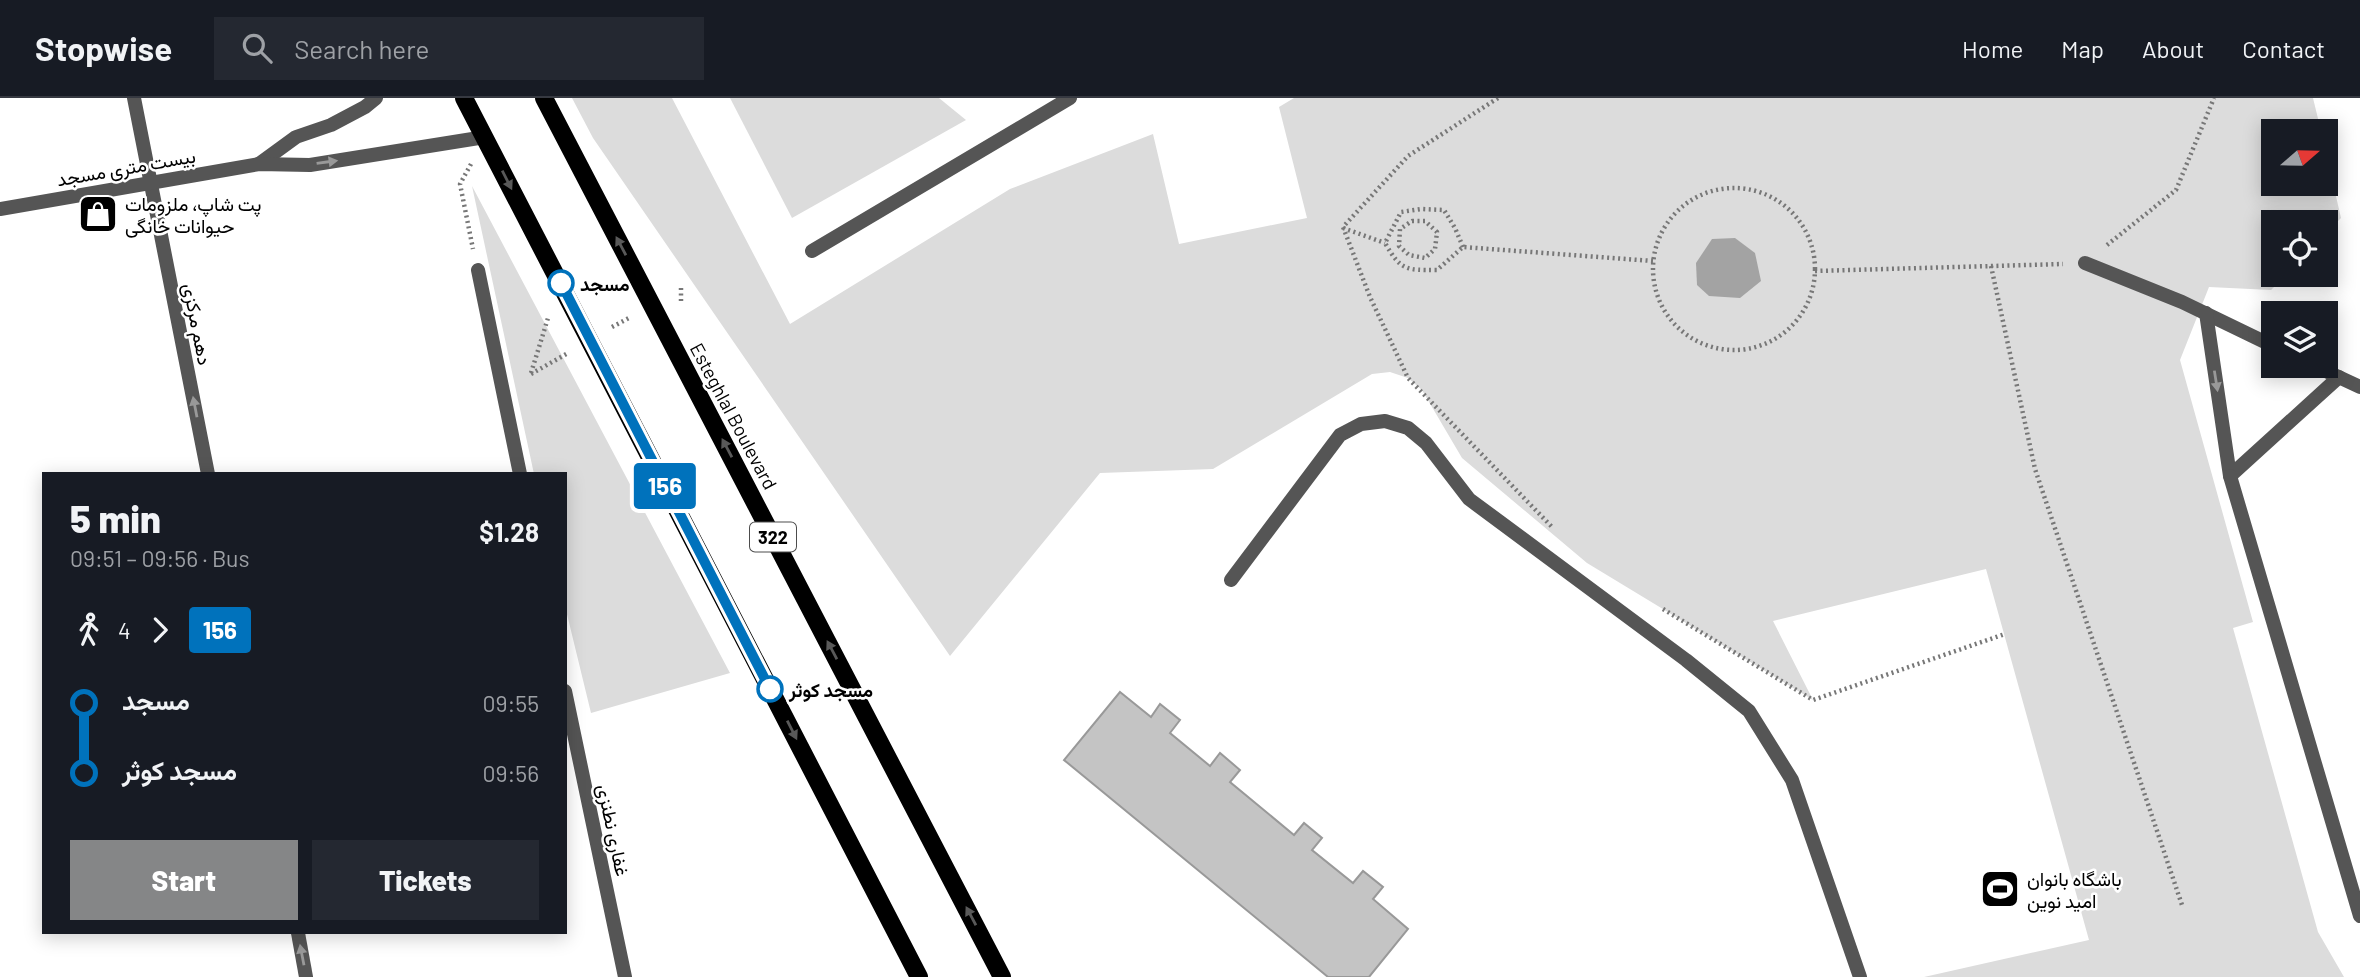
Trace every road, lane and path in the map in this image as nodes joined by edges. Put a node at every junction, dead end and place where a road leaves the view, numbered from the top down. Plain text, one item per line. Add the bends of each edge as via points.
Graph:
1 (134, 98) edge
2 (376, 98) edge
3 (464, 98) edge
4 (544, 98) edge
5 (1070, 98) edge
6 (1498, 98) edge
7 (2214, 98) edge
8 (485, 137) junction
9 (259, 164) junction
10 (150, 181) junction
11 (0, 209) edge
12 (1343, 227) junction
13 (1385, 243) junction
14 (1463, 247) junction
15 (812, 251) dead end
16 (1425, 258) joint
17 (1653, 261) junction
18 (2085, 263) junction
19 (1991, 266) junction
20 (478, 270) joint
21 (1815, 271) junction
22 (559, 281) junction
23 (2206, 313) junction
24 (2261, 340) edge
25 (531, 374) dead end
26 (2339, 377) joint
27 (2360, 387) edge
28 (208, 472) edge
29 (520, 472) edge
30 (2230, 476) junction
31 (1559, 534) dead end
32 (1231, 580) dead end
33 (1658, 607) dead end
34 (2005, 634) dead end
35 (567, 701) edge
36 (2183, 908) dead end
37 (2360, 916) edge
38 (298, 934) edge
39 (306, 977) edge
40 (625, 977) edge
41 (919, 977) edge
42 (1002, 977) edge
43 (1860, 977) edge

1 - 10 street, دهم مرکزی
2 - 9 street, بیست متری مسجد via 331,125 296,138
3 - 8 main road
42 -> 4 main road, Esteghlal Boulevard / 322
5 - 15 street
6 - 12 path via 1408,156
7 - 18 path via 2176,190
9 -> 8 street, بیست متری مسجد via 310,164
8 - 20 path via 460,184
8 -> 22 main road
9 - 10 street, بیست متری مسجد
10 - 11 street, بیست متری مسجد
28 -> 10 street, دهم مرکزی
12 - 13 path
12 - 31 path via 1408,378
13 - 14 path via 1396,263 1413,270 1437,270
13 - 14 path via 1401,212 1444,210
14 - 17 path
16 - 16 path via 1435,249 1437,232 1425,221 1412,221 1400,229 1399,246 1409,255
17 - 21 path via 1660,234 1676,211 1698,195 1739,188 1778,200 1798,219 1811,243
17 - 21 path via 1655,287 1664,311 1682,331 1704,345 1730,350 1755,348 1779,337 1798,319 1811,296
18 - 19 path
18 - 23 street
19 - 21 path
19 - 36 path via 2035,470
20 - 29 street
22 - 25 path
22 -> 41 main road
23 - 24 street
23 -> 30 street
26 - 27 street
26 - 30 street
30 - 37 street
32 - 43 street via 1340,435 1361,424 1385,421 1408,428 1426,443 1469,499 1749,711 1793,780
33 - 34 path via 1813,700
35 - 40 street, غفاری نطنزی
39 -> 38 street

